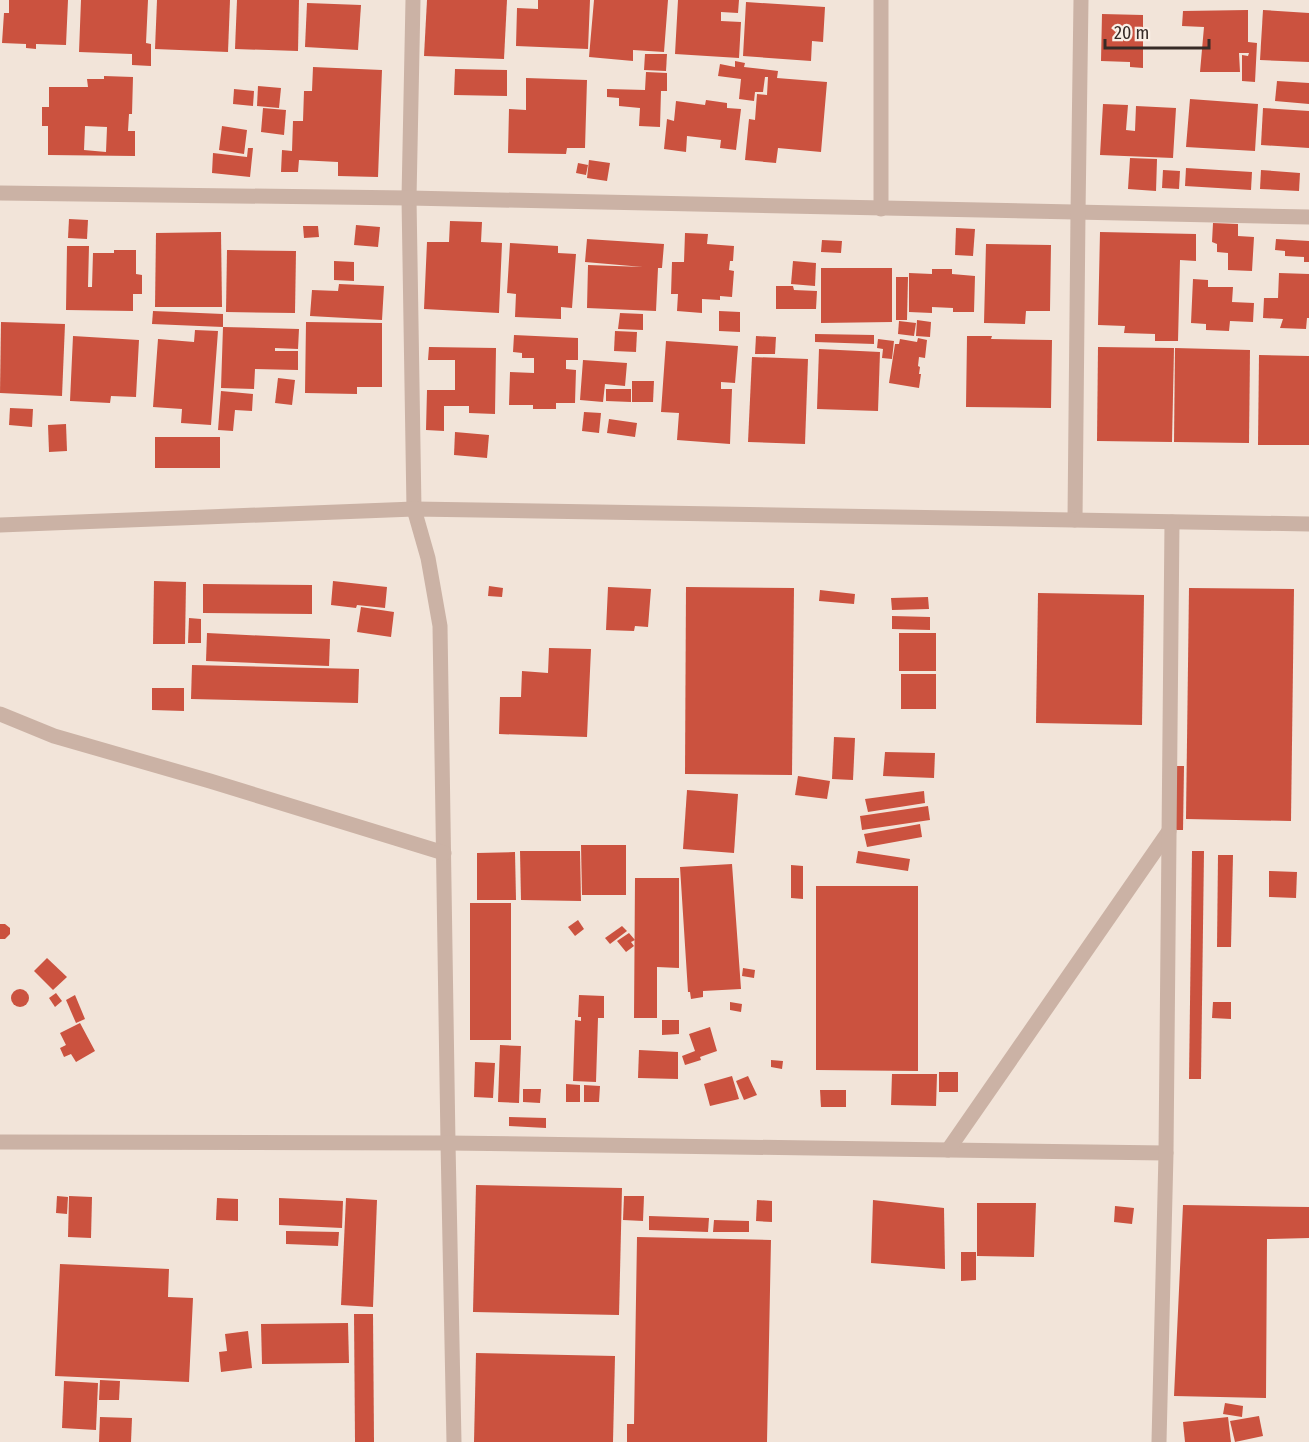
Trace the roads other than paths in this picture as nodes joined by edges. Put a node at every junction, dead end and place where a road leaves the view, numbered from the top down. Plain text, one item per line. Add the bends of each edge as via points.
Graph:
1 (413, 0) edge
2 (881, 0) edge
3 (1081, 0) edge
4 (0, 193) edge
5 (409, 198) junction
6 (881, 209) junction
7 (1078, 213) junction
8 (1309, 217) edge
9 (414, 509) junction
10 (1075, 520) junction
11 (1172, 522) junction
12 (1309, 524) edge
13 (0, 525) edge
14 (0, 714) edge
15 (1169, 831) junction
16 (444, 853) junction
17 (0, 1142) edge
18 (448, 1143) junction
19 (948, 1150) junction
20 (1166, 1152) junction
21 (454, 1442) edge
22 (1159, 1442) edge

1 - 5 street
2 - 6 street
3 - 7 street
4 - 5 street
5 - 6 street
5 - 9 street
6 - 7 street
7 - 8 street
7 - 10 street
9 - 10 street
9 - 13 street
9 - 16 street via 428,558 440,626
10 - 11 street
11 - 12 street
11 - 15 street
14 - 16 street via 54,736
15 - 19 street
15 - 20 street
16 - 18 street
17 - 18 street
18 - 19 street
18 - 21 street
19 - 20 street
20 - 22 street

